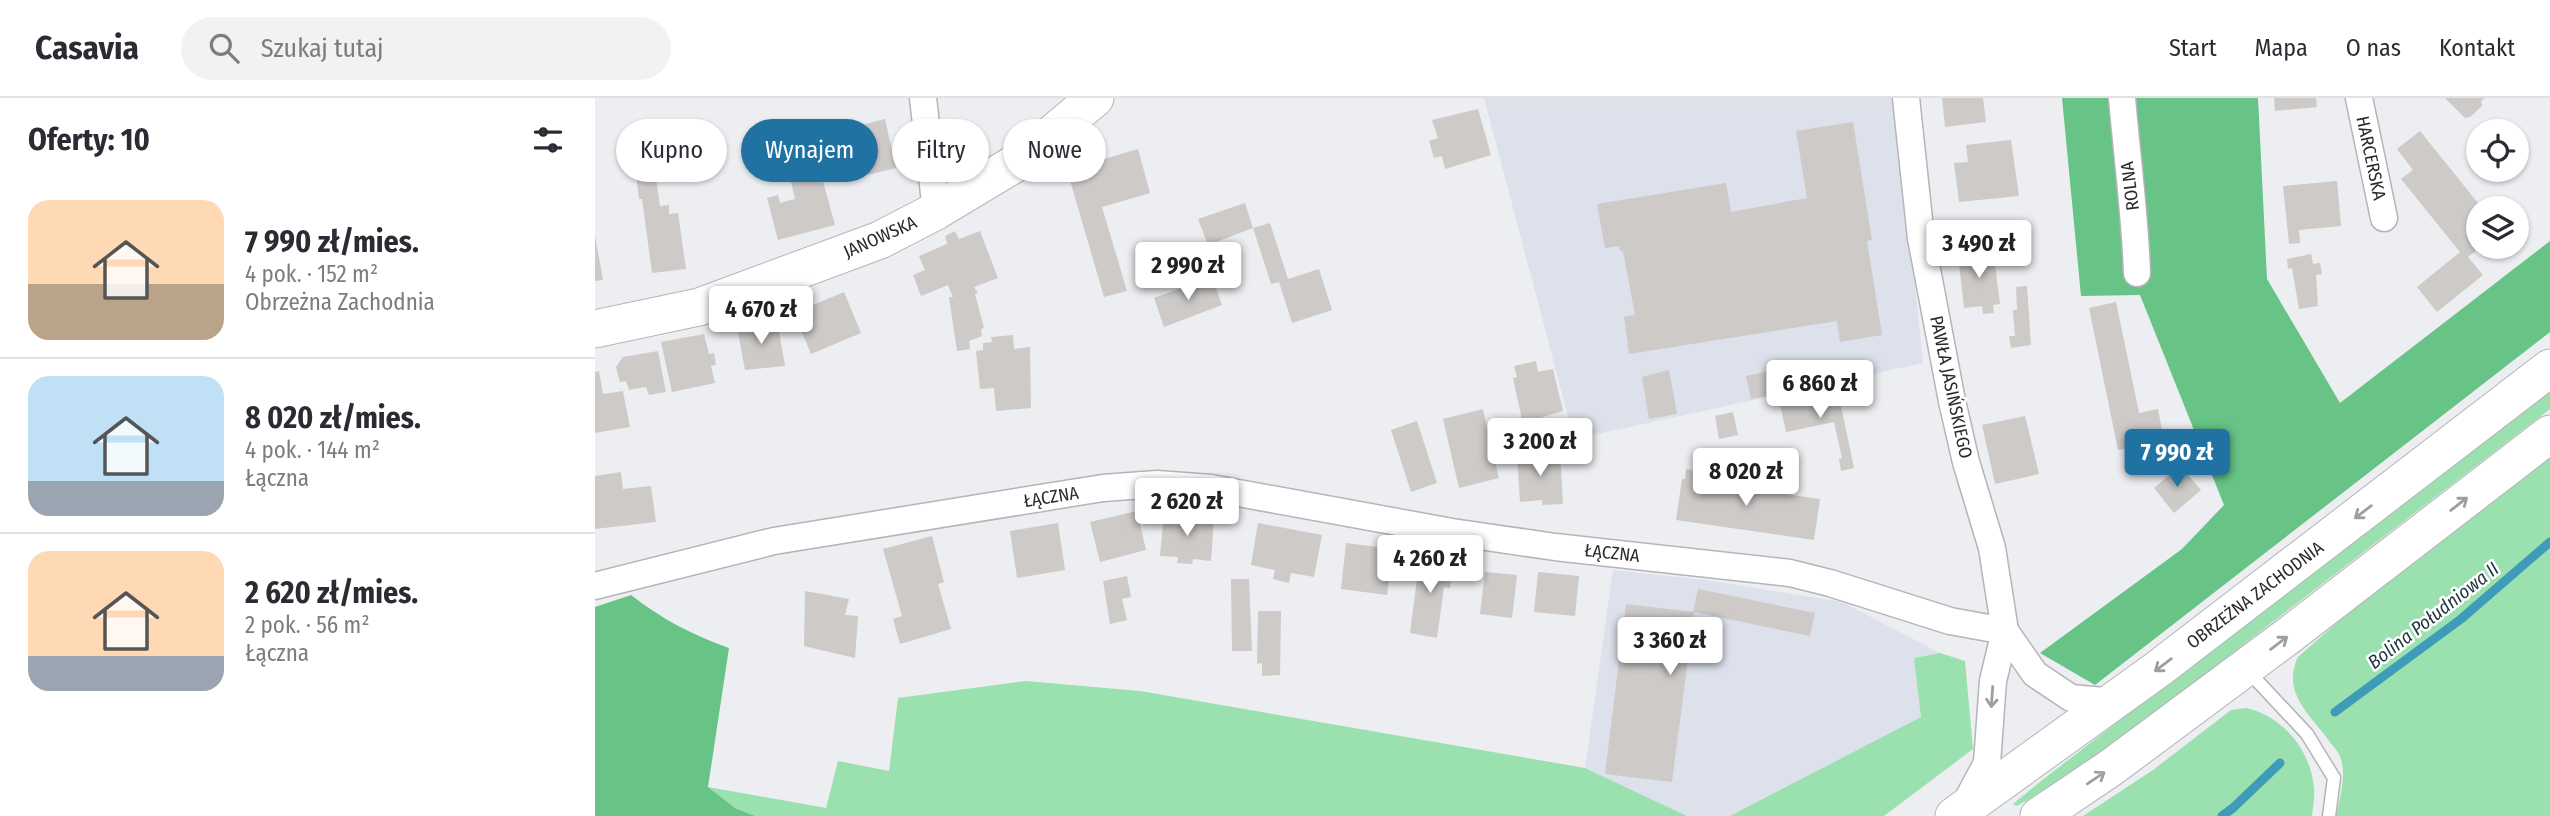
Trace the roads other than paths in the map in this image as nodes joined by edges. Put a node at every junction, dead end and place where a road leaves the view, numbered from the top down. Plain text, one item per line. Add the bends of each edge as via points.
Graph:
1 (923, 98) edge
2 (1095, 98) edge
3 (1906, 98) edge
4 (2122, 98) edge
5 (2363, 100) edge
6 (936, 211) junction
7 (2384, 218) dead end
8 (2137, 273) dead end
9 (595, 329) edge
10 (2550, 368) edge
11 (2550, 434) edge
12 (595, 586) edge
13 (2005, 631) junction
14 (2245, 668) junction
15 (2115, 702) junction
16 (1958, 814) edge
17 (2039, 816) edge
18 (2329, 816) edge

1 - 6 street
2 - 6 street, JANOWSKA via 1021,160
3 - 13 street, PAWŁA JASIŃSKIEGO via 1934,305 1966,462 1992,548
4 - 8 street, ROLNA
5 - 7 street, HARCERSKA
6 - 9 street, JANOWSKA via 880,240 699,307
10 -> 15 street, OBRZEŻNA ZACHODNIA
14 -> 11 street
12 - 13 street, ŁĄCZNA via 774,541 1103,488 1157,484 1211,488 1555,547 1790,573 1950,621
13 - 15 street, PAWŁA JASIŃSKIEGO via 2035,674 2071,698
13 -> 16 street, PAWŁA JASIŃSKIEGO via 1993,681 1987,763
17 -> 14 street
14 - 18 lane via 2307,734 2334,778
15 - 16 street, OBRZEŻNA ZACHODNIA

